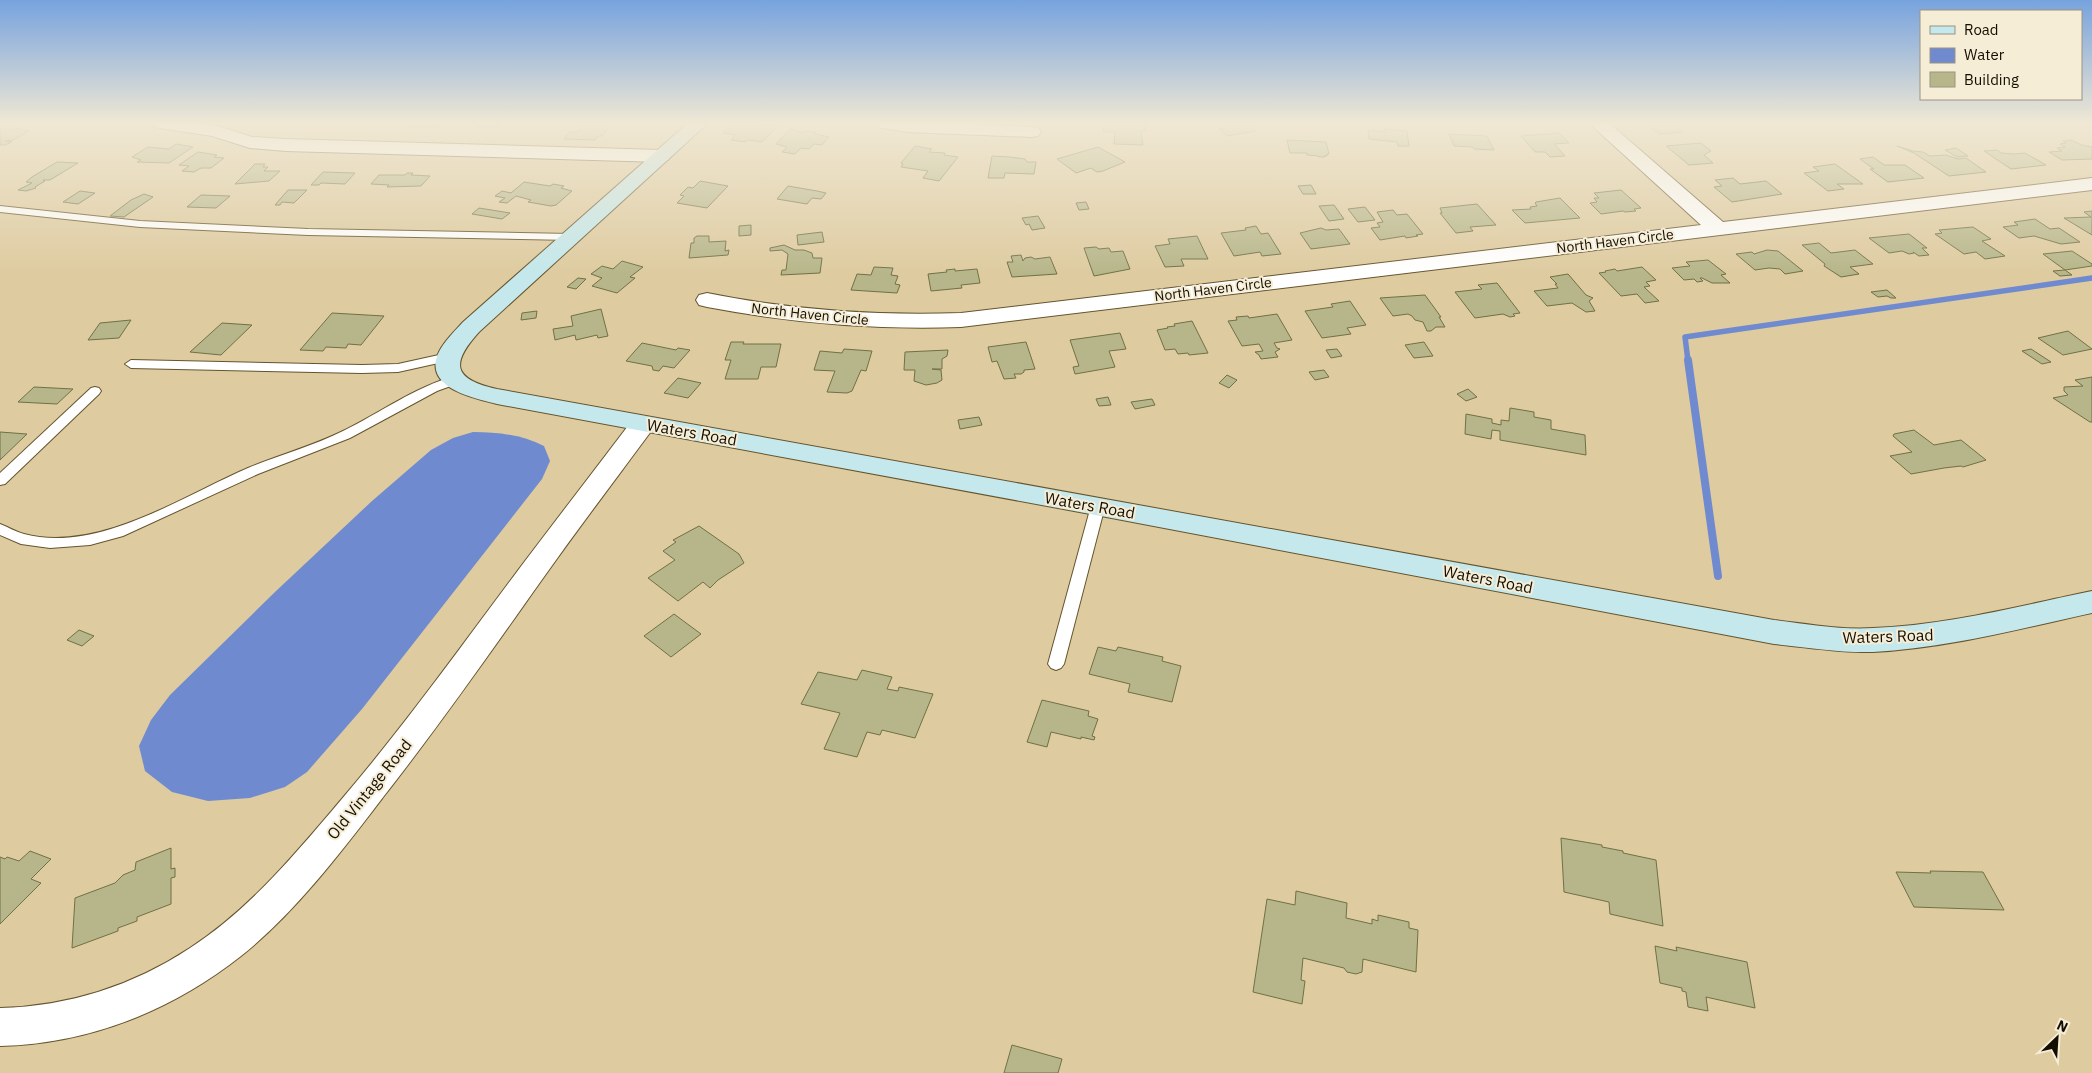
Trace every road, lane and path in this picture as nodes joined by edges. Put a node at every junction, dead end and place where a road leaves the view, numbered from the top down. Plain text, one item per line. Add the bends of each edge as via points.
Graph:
1 (642, 173) edge
2 (1655, 173) edge
3 (2092, 184) edge
4 (0, 209) edge
5 (1718, 229) junction
6 (571, 237) junction
7 (708, 300) dead end
8 (131, 364) dead end
9 (452, 368) junction
10 (95, 391) dead end
11 (642, 424) junction
12 (0, 480) edge
13 (1098, 506) junction
14 (0, 529) edge
15 (2092, 602) edge
16 (1056, 664) dead end
17 (0, 1027) edge

1 - 6 street
2 - 5 street
3 - 5 street, North Haven Circle
4 - 6 lane via 150,224 308,232
5 - 7 street, North Haven Circle via 960,320 828,318
6 - 9 street via 471,327 452,349
8 - 9 lane via 362,370
9 - 11 street, Waters Road via 469,388
9 - 14 lane via 433,388 346,435 253,471 118,533 90,540 50,543 20,539
10 - 12 lane
11 - 13 street, Waters Road
11 - 17 street, Old Vintage Road via 370,791 254,922 196,967 144,994 61,1023
13 - 15 street, Waters Road via 1765,630 1829,638 1872,640 1950,633
13 - 16 lane

